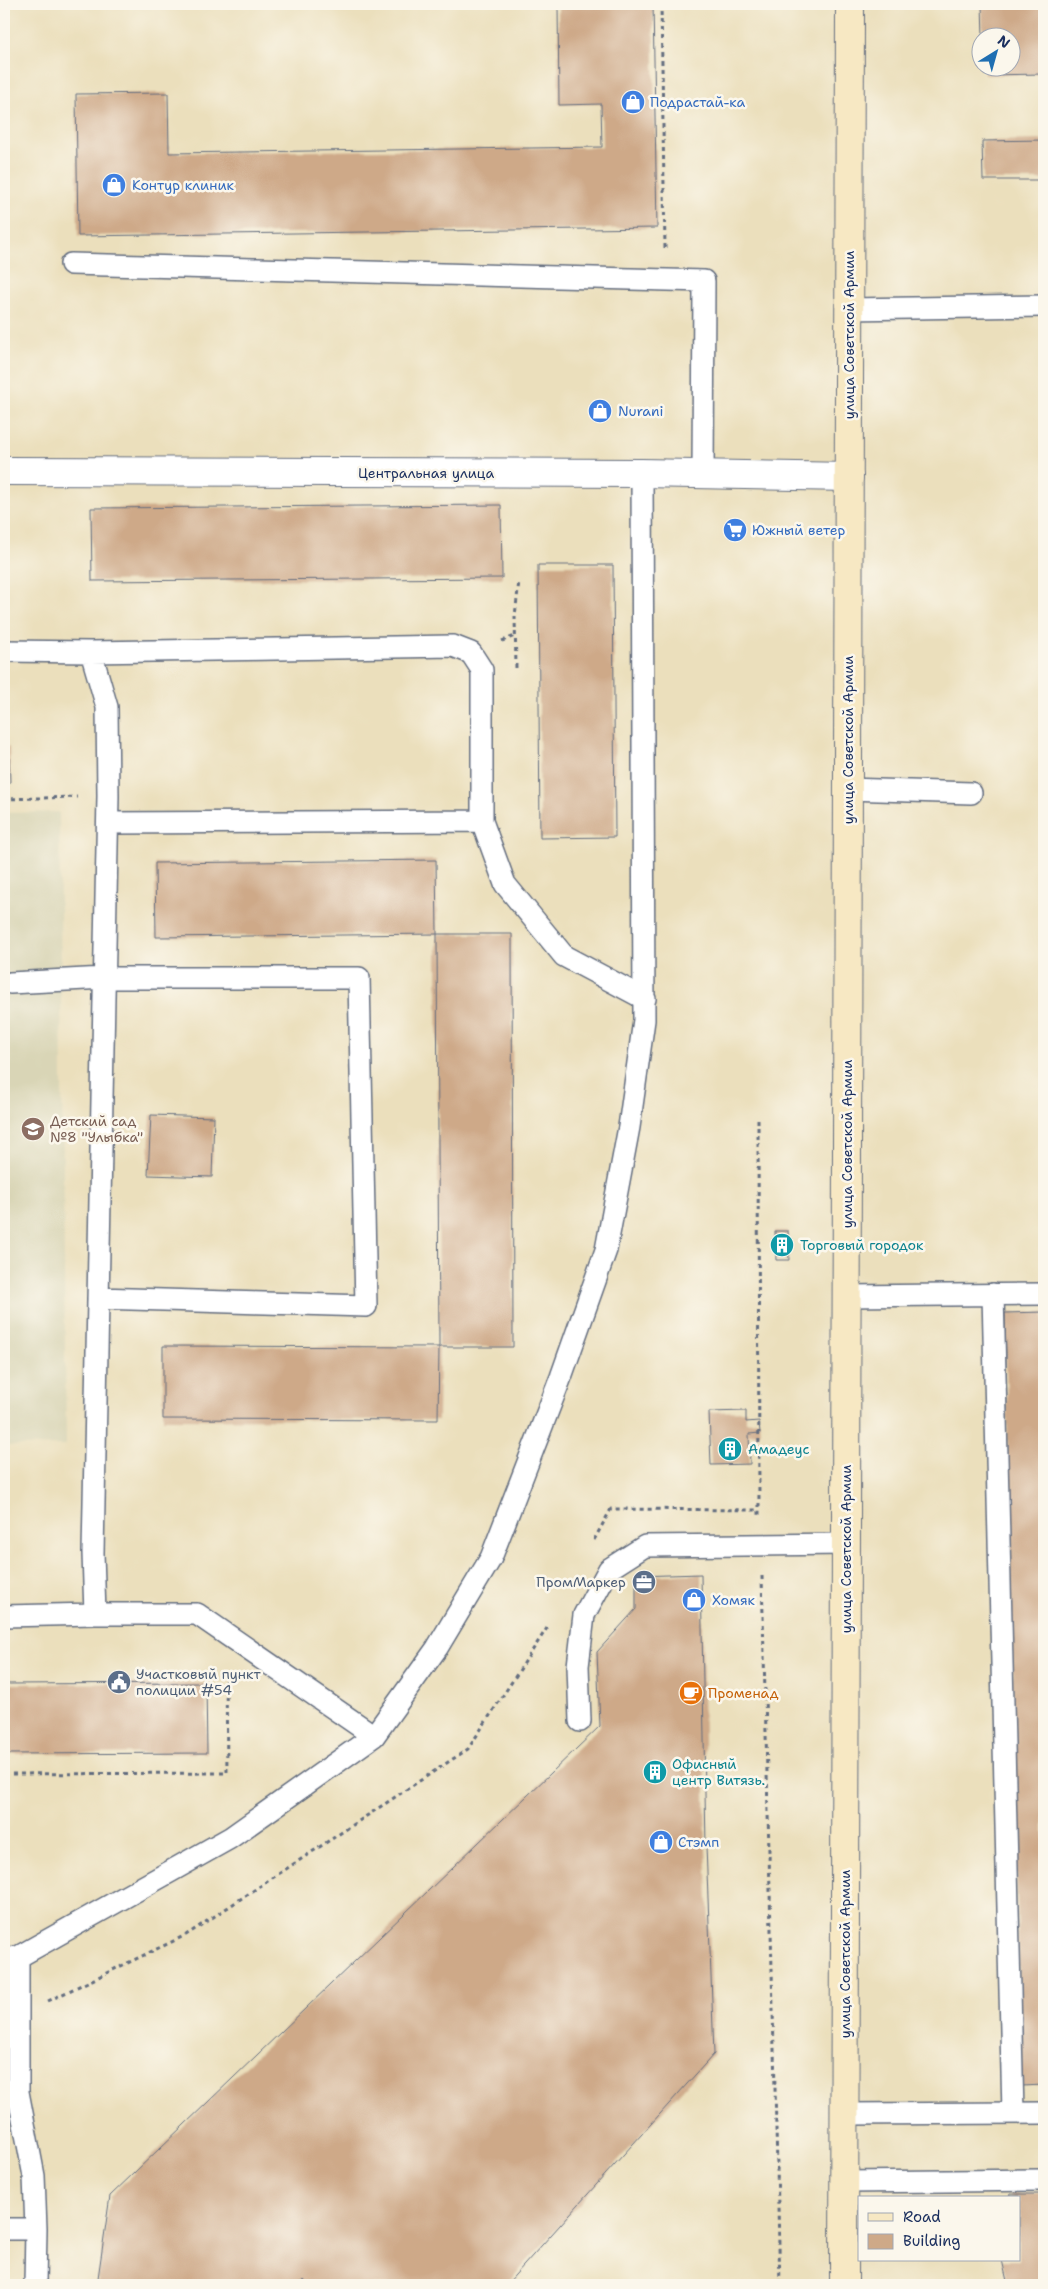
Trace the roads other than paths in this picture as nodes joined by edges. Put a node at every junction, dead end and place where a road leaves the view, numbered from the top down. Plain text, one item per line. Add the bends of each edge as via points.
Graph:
1 (850, 4) edge
2 (71, 264) dead end
3 (1044, 306) edge
4 (849, 309) junction
5 (4, 471) edge
6 (642, 473) junction
7 (703, 474) junction
8 (849, 477) junction
9 (4, 651) edge
10 (91, 652) junction
11 (848, 789) junction
12 (971, 793) dead end
13 (482, 822) junction
14 (108, 823) junction
15 (105, 978) junction
16 (10, 983) dead end
17 (645, 999) junction
18 (993, 1294) junction
19 (1044, 1294) edge
20 (847, 1296) junction
21 (98, 1298) junction
22 (846, 1544) junction
23 (95, 1614) junction
24 (4, 1616) edge
25 (580, 1721) dead end
26 (374, 1736) junction
27 (11, 1958) edge
28 (1012, 2113) junction
29 (1044, 2113) edge
30 (845, 2114) junction
31 (1044, 2180) edge
32 (845, 2182) junction
33 (4, 2229) edge
34 (36, 2229) junction
35 (35, 2285) edge
36 (844, 2285) edge

1 - 4 main road, улица Советской Армии
2 - 7 lane via 704,281
3 - 4 lane
4 - 8 main road, улица Советской Армии
5 - 6 street, Центральная улица
6 - 7 street, Центральная улица
6 - 17 lane
7 - 8 street, Центральная улица
8 - 11 main road, улица Советской Армии
9 - 10 lane
10 - 13 lane via 453,646 471,653 482,670
10 - 14 lane via 106,707
11 - 12 lane
11 - 20 main road, улица Советской Армии
13 - 14 lane
13 - 17 lane via 504,884 564,956
14 - 15 lane
15 - 16 lane
15 - 21 lane
15 - 21 lane via 359,978 366,1306
17 - 26 lane via 629,1127 606,1250 562,1377 492,1558 437,1648
18 - 19 lane
18 - 20 lane
18 - 28 lane
20 - 22 main road, улица Советской Армии
21 - 23 lane via 93,1553
22 - 25 lane via 645,1546 610,1569 584,1615 578,1666
22 - 30 main road, улица Советской Армии
23 - 24 lane
23 - 26 lane via 197,1614
26 - 27 lane via 230,1838
27 - 34 lane via 17,2017 18,2092 34,2176
28 - 29 lane
28 - 30 lane
30 - 32 main road, улица Советской Армии
31 - 32 lane
32 - 36 main road, улица Советской Армии
33 - 34 lane
34 - 35 lane

